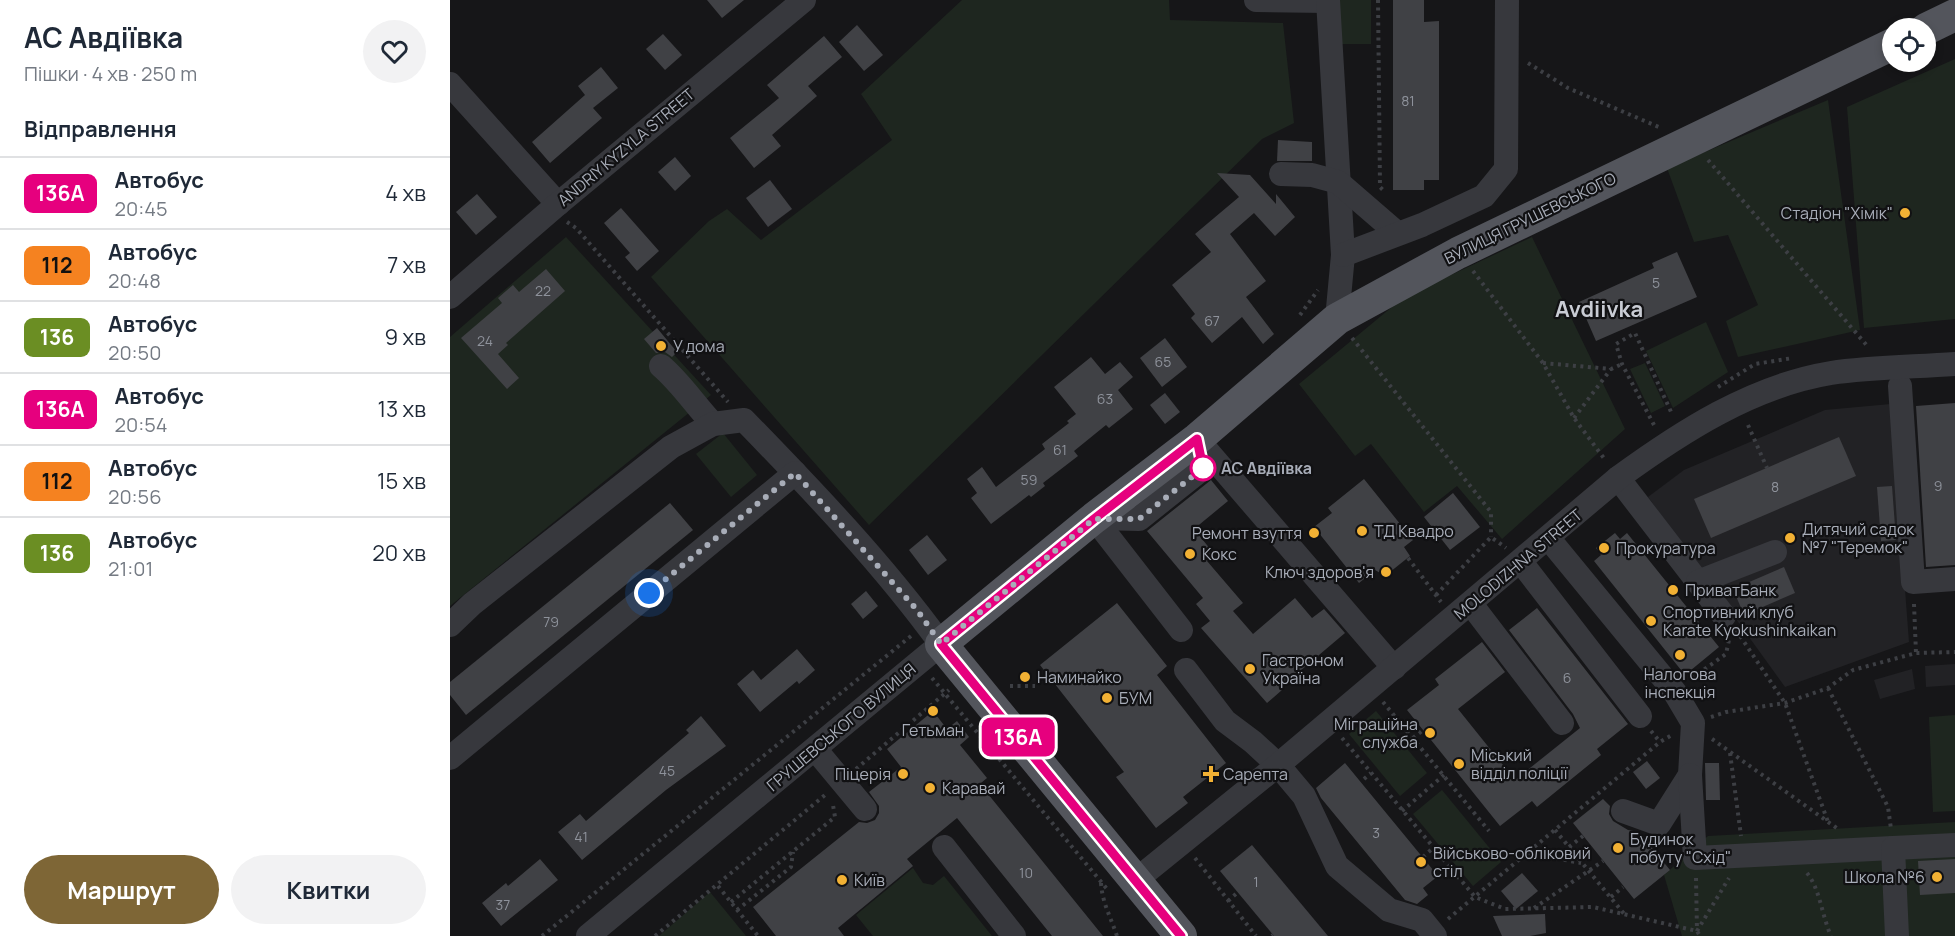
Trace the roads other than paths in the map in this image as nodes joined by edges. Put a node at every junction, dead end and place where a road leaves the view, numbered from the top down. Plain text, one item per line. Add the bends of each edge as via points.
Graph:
1 (804, 0) edge
2 (1256, 0) edge
3 (1507, 0) edge
4 (1328, 1) edge
5 (1955, 15) edge
6 (1936, 24) edge
7 (1882, 49) edge
8 (450, 84) edge
9 (1281, 174) dead end
10 (1338, 182) junction
11 (558, 204) junction
12 (1397, 233) junction
13 (1343, 255) junction
14 (450, 297) edge
15 (1337, 319) junction
16 (1955, 364) edge
17 (661, 366) dead end
18 (1896, 377) junction
19 (713, 424) junction
20 (1197, 439) junction
21 (795, 473) junction
22 (1618, 478) junction
23 (1094, 519) junction
24 (1549, 539) junction
25 (1774, 552) dead end
26 (1521, 562) junction
27 (1955, 579) edge
28 (1698, 582) junction
29 (1462, 611) junction
30 (1724, 616) road end
31 (450, 625) edge
32 (1181, 630) dead end
33 (930, 653) junction
34 (1394, 668) junction
35 (1186, 670) dead end
36 (1640, 716) dead end
37 (1562, 723) dead end
38 (815, 749) junction
39 (450, 758) edge
40 (1278, 765) junction
41 (1690, 775) junction
42 (865, 809) dead end
43 (1623, 811) dead end
44 (1955, 845) edge
45 (944, 847) dead end
46 (1893, 848) junction
47 (1123, 886) junction
48 (588, 936) edge
49 (1014, 936) edge
50 (1181, 936) edge
51 (1435, 936) edge
52 (1897, 936) edge

1 - 11 street, ANDRIY KYZYLA STREET
2 - 4 street
3 - 12 street via 1506,169 1484,196
4 - 10 street
5 - 6 main road
7 - 15 main road, ВУЛИЦЯ ГРУШЕВСЬКОГО via 1458,253
8 - 11 street
9 - 10 street via 1312,175
10 - 12 street
10 - 13 street
11 - 14 street, ANDRIY KYZYLA STREET
12 - 13 street
13 - 15 street
15 - 20 main road, ВУЛИЦЯ ГРУШЕВСЬКОГО
16 - 18 street, MOLODIZHNA STREET
17 - 19 street via 680,382
18 - 22 street, MOLODIZHNA STREET via 1831,373 1787,384 1750,398 1674,438
18 - 27 street via 1912,582
19 - 21 street via 744,420
19 - 31 street via 671,447
20 - 23 main road, ВУЛИЦЯ ГРУШЕВСЬКОГО
20 - 34 street
21 - 33 street via 917,610
21 - 39 street
22 - 24 street, MOLODIZHNA STREET
22 - 28 street
23 - 32 street
23 - 33 main road, ГРУШЕВСЬКОГО ВУЛИЦЯ
24 - 26 street, MOLODIZHNA STREET
24 - 41 street via 1674,691 1693,723
25 - 28 street
26 - 29 street, MOLODIZHNA STREET
26 - 36 street
28 - 30 street
29 - 34 street, MOLODIZHNA STREET
29 - 37 street
33 - 38 street, ГРУШЕВСЬКОГО ВУЛИЦЯ
33 - 47 main road
34 - 40 street, MOLODIZHNA STREET
35 - 40 street via 1225,722
38 - 42 street
38 - 48 street, ГРУШЕВСЬКОГО ВУЛИЦЯ
40 - 47 street, MOLODIZHNA STREET
40 - 51 street via 1304,796 1337,866 1389,910 1422,920
41 - 43 street via 1659,824
41 - 46 street via 1695,858
44 - 46 street
45 - 49 street
46 - 52 street
47 - 50 main road

